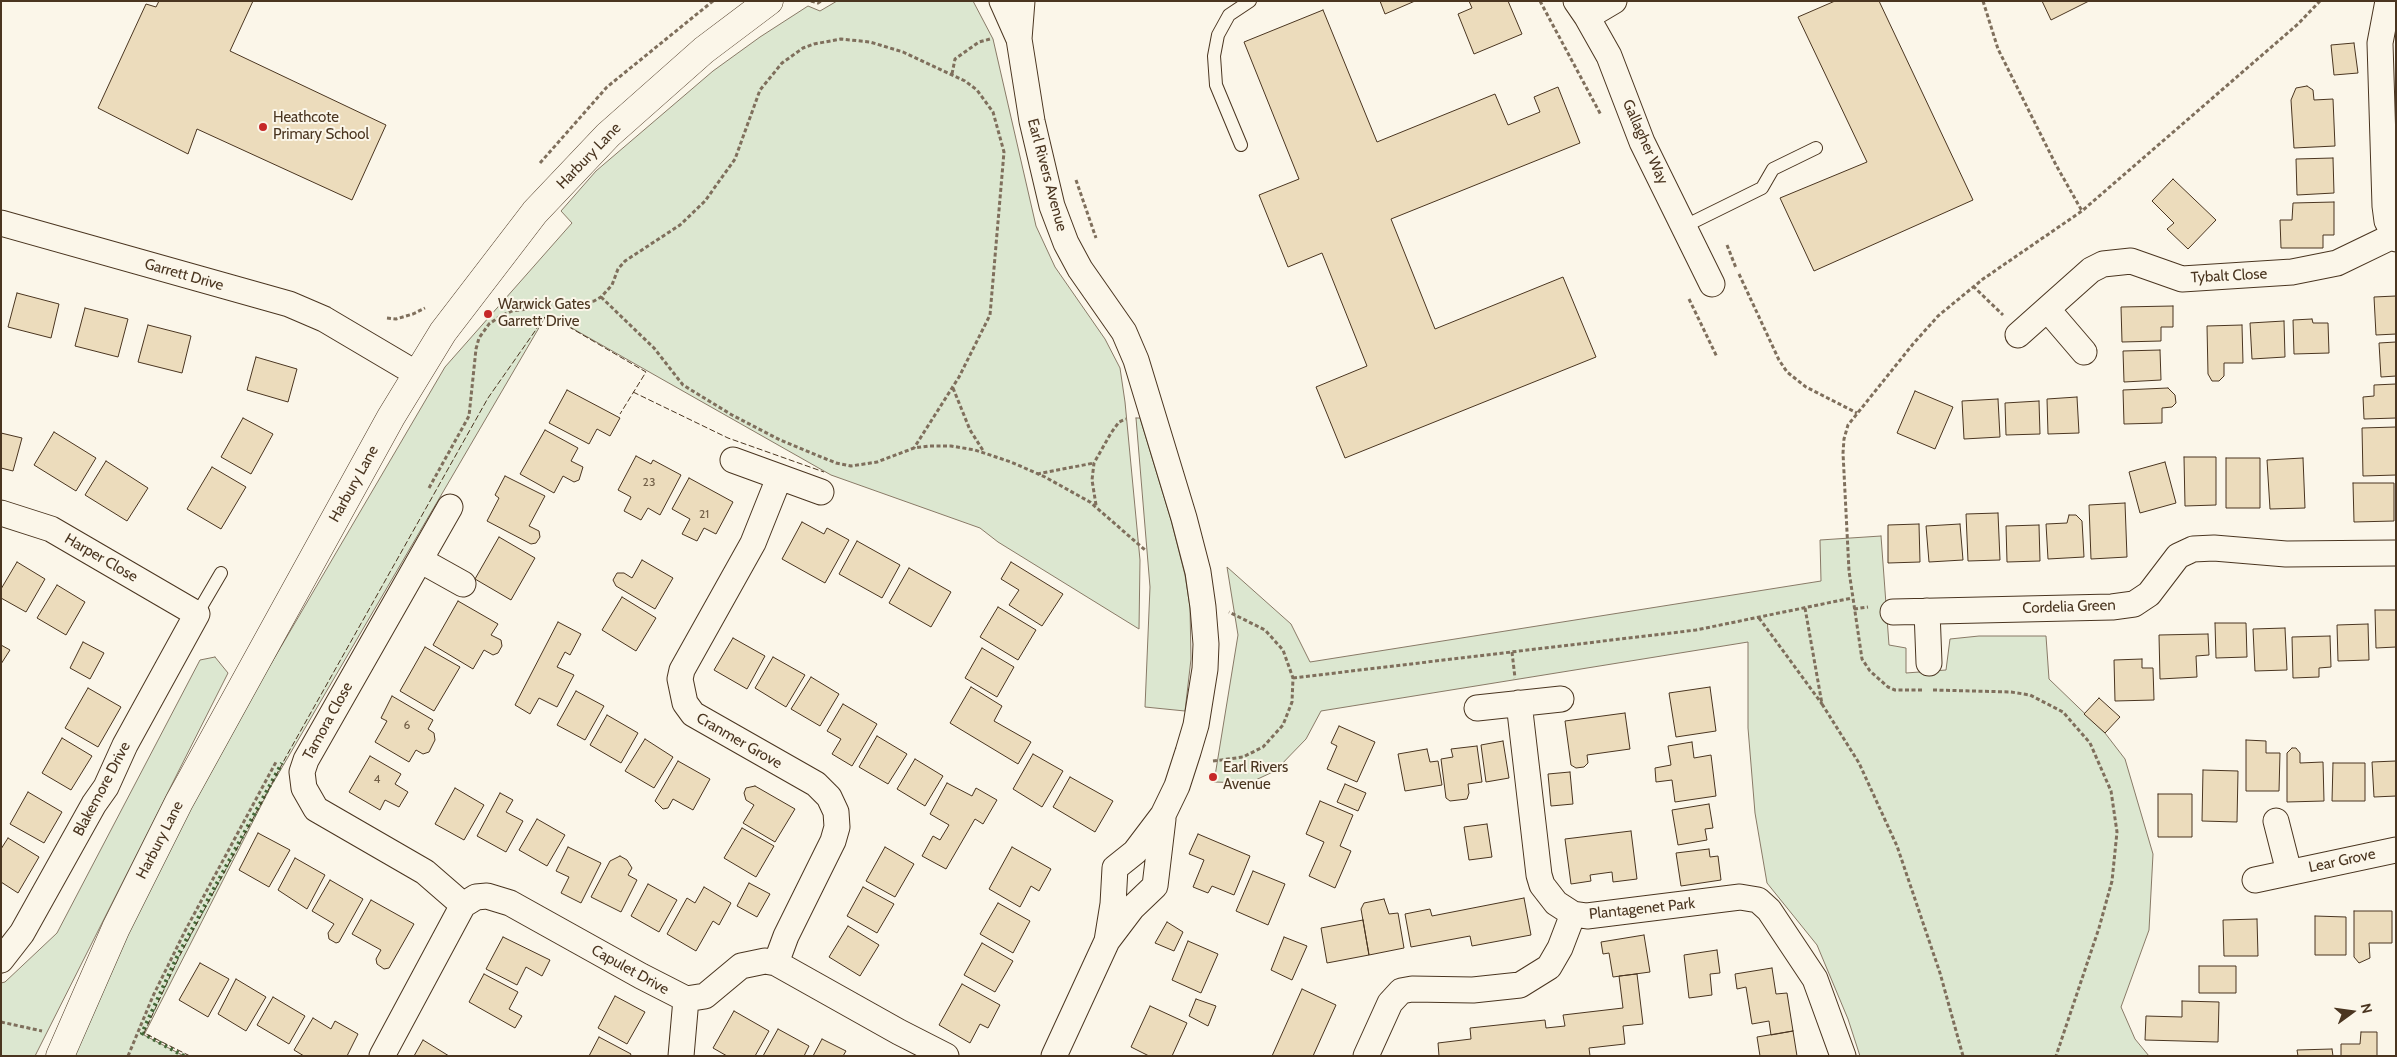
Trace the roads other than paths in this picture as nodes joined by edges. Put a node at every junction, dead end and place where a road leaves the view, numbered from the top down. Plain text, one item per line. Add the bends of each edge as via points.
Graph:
1 (769, 1) edge
2 (1002, 1) edge
3 (1022, 1) edge
4 (1250, 1) edge
5 (1614, 1) edge
6 (2388, 1) edge
7 (1582, 9) edge
8 (1019, 39) junction
9 (1240, 145) dead end
10 (1816, 148) dead end
11 (1, 222) edge
12 (1685, 226) junction
13 (2394, 237) edge
14 (1712, 284) dead end
15 (2048, 310) junction
16 (2020, 334) road end
17 (2084, 352) dead end
18 (417, 374) junction
19 (733, 460) dead end
20 (779, 478) junction
21 (821, 492) dead end
22 (450, 506) dead end
23 (1, 512) edge
24 (2396, 553) edge
25 (420, 560) junction
26 (222, 573) dead end
27 (463, 584) dead end
28 (1928, 611) junction
29 (1893, 612) dead end
30 (197, 614) junction
31 (1929, 663) dead end
32 (1518, 695) junction
33 (1561, 698) dead end
34 (1477, 708) dead end
35 (1163, 815) junction
36 (2276, 821) dead end
37 (2396, 850) edge
38 (2289, 872) junction
39 (2255, 880) dead end
40 (463, 906) junction
41 (1573, 914) junction
42 (1108, 940) junction
43 (1, 960) edge
44 (776, 963) junction
45 (686, 999) junction
46 (64, 1047) edge
47 (382, 1056) edge
48 (681, 1056) edge
49 (946, 1056) edge
50 (1054, 1056) edge
51 (1366, 1056) edge
52 (1842, 1056) edge

1 - 18 street, Harbury Lane via 644,101 549,196 465,302
2 - 8 street, Earl Rivers Avenue
3 - 8 street, Earl Rivers Avenue
4 - 9 lane via 1228,15 1218,35 1214,56 1216,85
5 - 7 street
6 - 13 street via 2380,43 2385,206
7 - 12 street, Gallagher Way via 1610,56 1642,142
8 - 35 street, Earl Rivers Avenue via 1032,121 1052,206 1080,269 1124,332 1136,360 1198,572 1206,644 1203,678 1196,726 1177,786
10 - 12 lane via 1773,169 1762,188
11 - 18 street, Garrett Drive via 289,304 324,319
12 - 14 street, Gallagher Way
13 - 15 street, Tybalt Close via 2337,263 2292,272 2182,279 2131,261 2103,264 2091,270
15 - 16 street, Tybalt Close
15 - 17 street
18 - 46 street, Harbury Lane via 179,802 116,928
19 - 20 street
20 - 21 street
20 - 44 street, Cranmer Grove via 753,543 690,654 680,679 685,703 692,714 816,784 829,797 836,812 834,840
22 - 25 street, Tamora Close
23 - 30 street, Harper Close via 51,529
24 - 28 street, Cordelia Green via 2286,554 2214,548 2193,550 2178,556 2149,594 2134,604
25 - 27 street
25 - 40 street, Tamora Close via 302,772 304,788 316,809 425,872
26 - 30 lane
28 - 29 street, Cordelia Green
28 - 31 street
30 - 43 street, Blakemore Drive via 125,745 106,787 22,933
32 - 33 street
32 - 34 street
32 - 41 street, Plantagenet Park via 1540,880 1556,903
35 - 42 street, Earl Rivers Avenue via 1155,886 1132,908
35 - 42 street, Earl Rivers Avenue via 1135,852 1115,868
36 - 38 street, Lear Grove
37 - 38 street, Lear Grove
38 - 39 street, Lear Grove
40 - 45 street, Capulet Drive via 476,897 487,896 510,903
40 - 47 street
41 - 51 street via 1549,967 1520,985 1473,990 1412,989 1396,994
41 - 52 street, Plantagenet Park via 1602,916 1740,897 1758,900 1769,910 1815,979
42 - 50 street, Earl Rivers Avenue
44 - 45 street, Capulet Drive via 758,962 741,966 705,996
44 - 49 street
45 - 48 street

